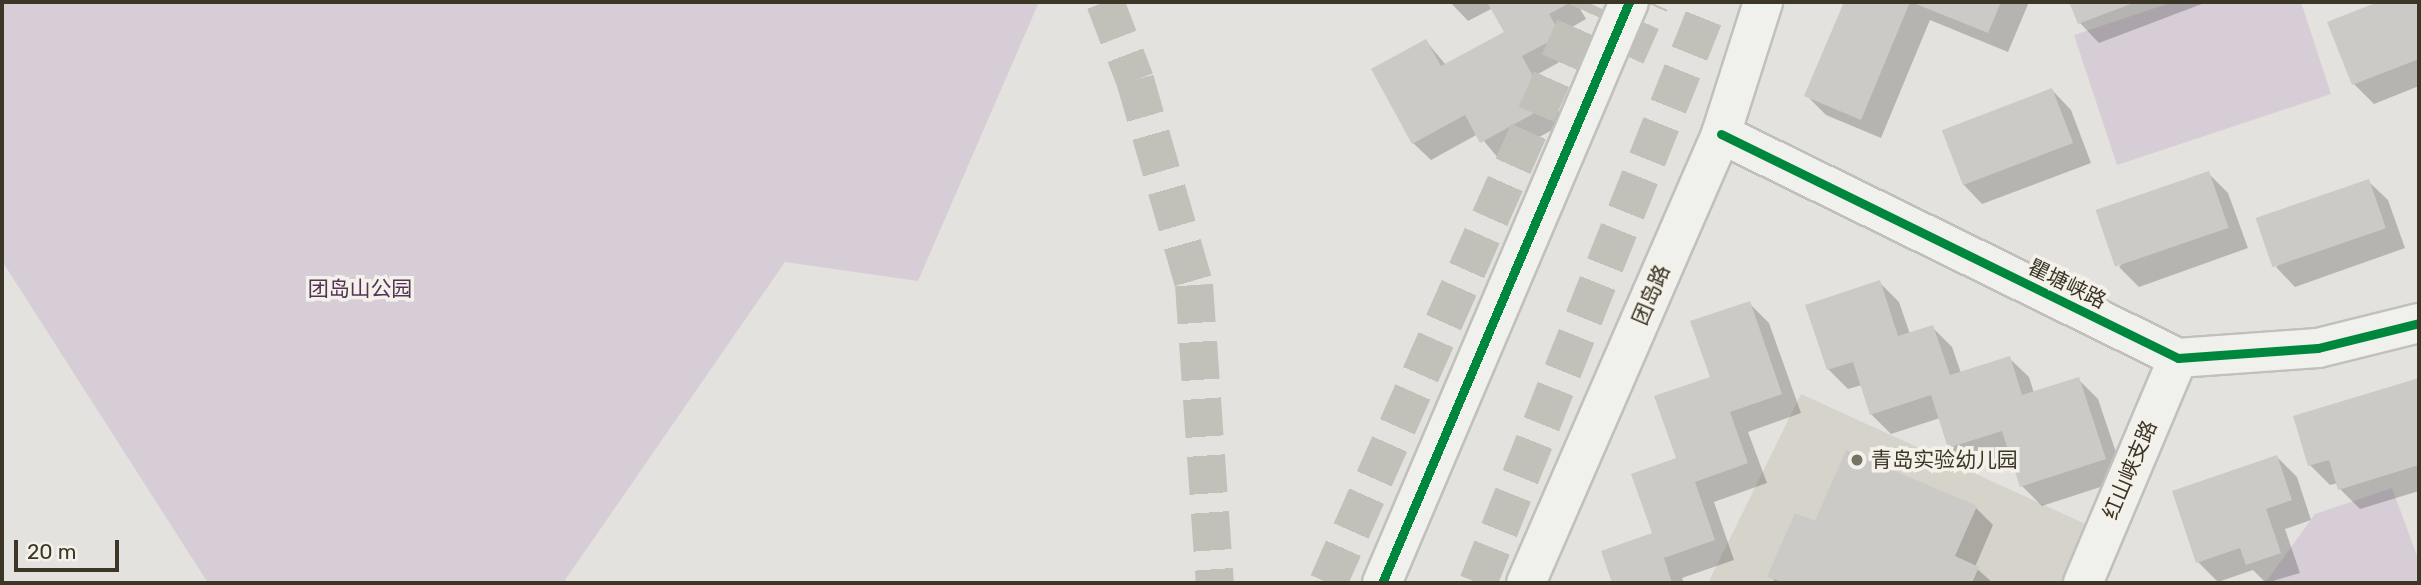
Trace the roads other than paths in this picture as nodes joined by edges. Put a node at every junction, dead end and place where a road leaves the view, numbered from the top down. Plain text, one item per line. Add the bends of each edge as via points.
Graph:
1 (1629, 2) edge
2 (1763, 2) edge
3 (1721, 134) junction
4 (2419, 323) edge
5 (2178, 358) junction
6 (1381, 583) edge
7 (1526, 583) edge
8 (2083, 583) edge

1 - 6 street
2 - 3 street, 团岛路
3 - 5 street, 瞿塘峡路
3 - 7 street, 团岛路
4 - 5 street via 2318,348
5 - 8 street, 红山峡支路

